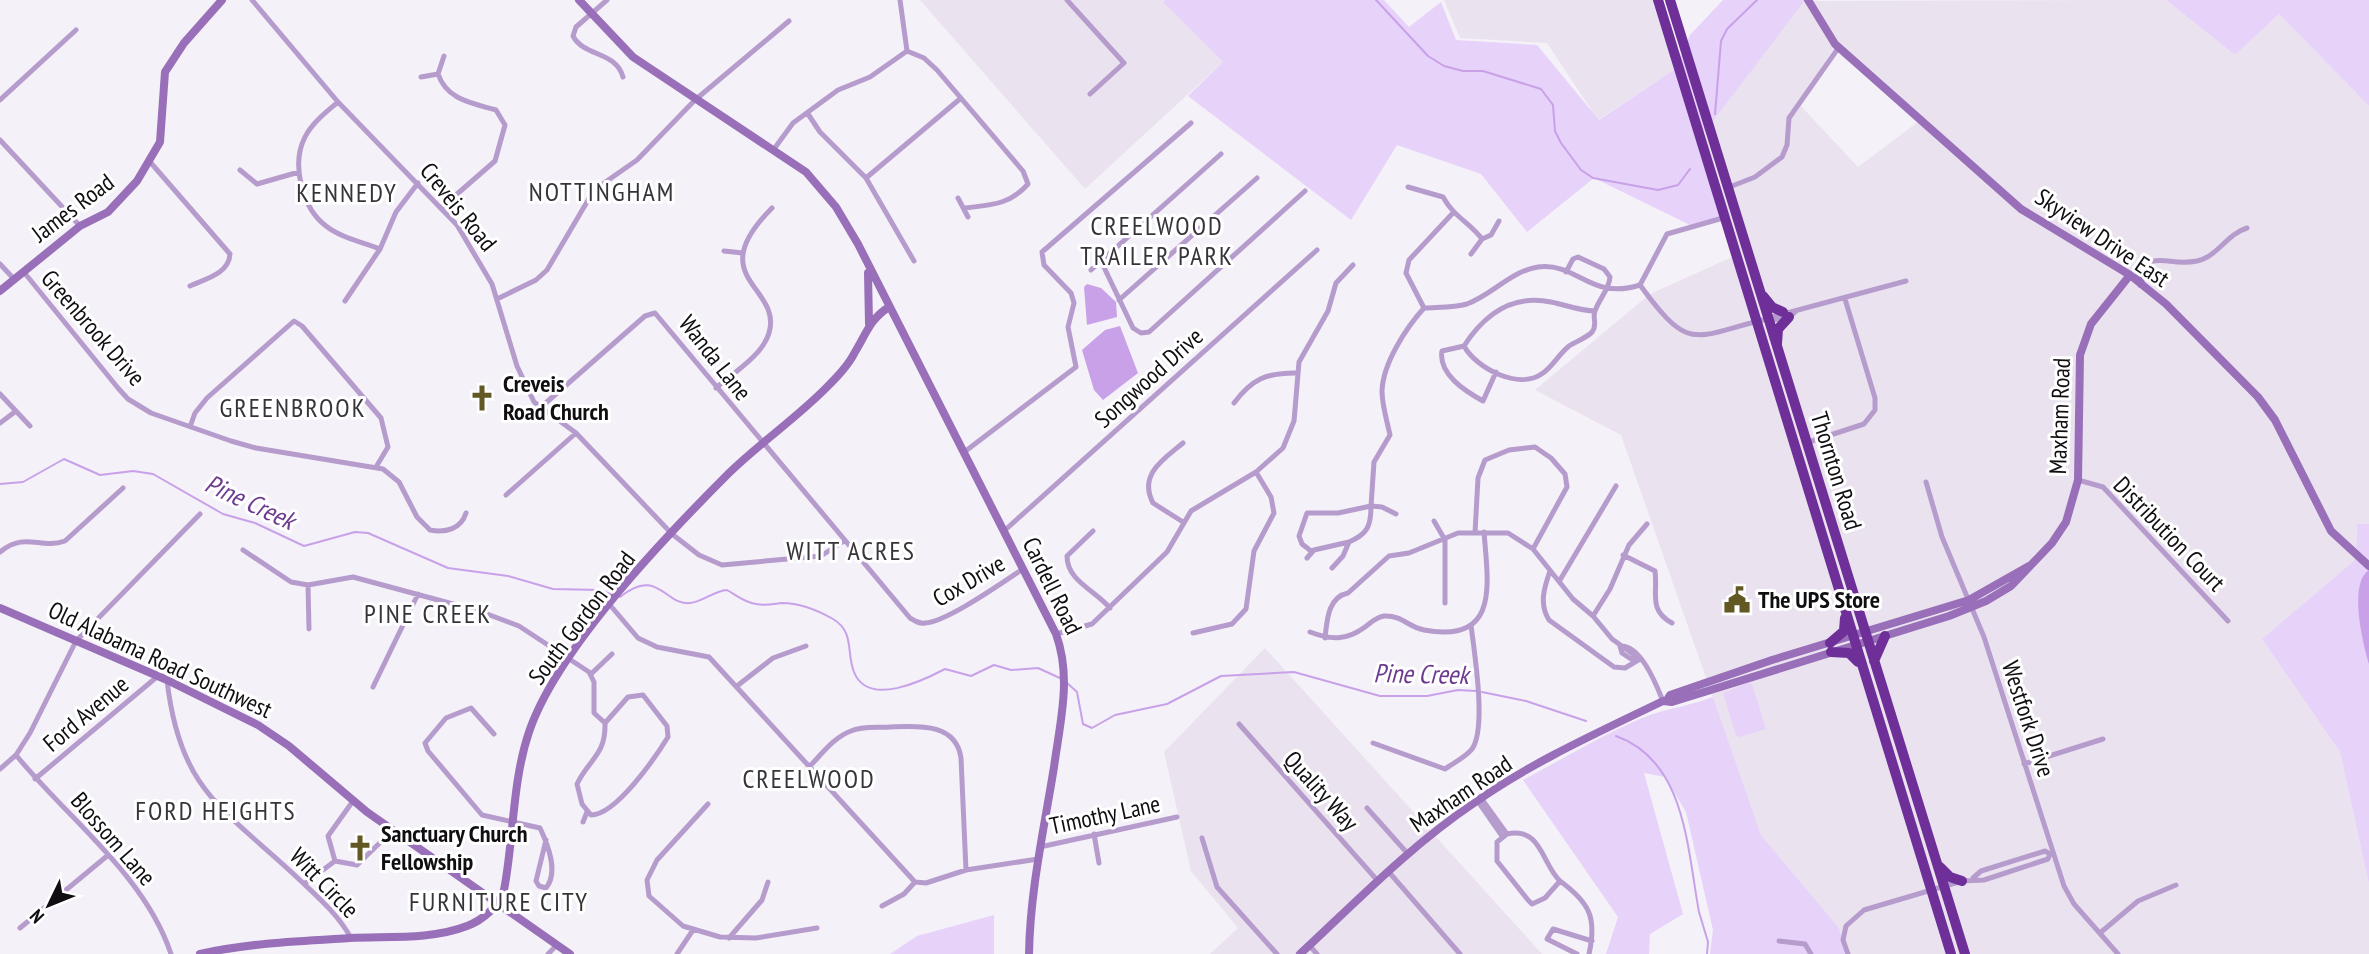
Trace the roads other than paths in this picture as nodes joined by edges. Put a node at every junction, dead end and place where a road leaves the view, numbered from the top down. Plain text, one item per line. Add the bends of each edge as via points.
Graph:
1 (222, 0) edge
2 (252, 0) edge
3 (579, 0) edge
4 (607, 0) edge
5 (900, 0) edge
6 (1067, 0) edge
7 (1658, 0) edge
8 (1670, 0) edge
9 (1808, 0) edge
10 (590, 15) junction
11 (789, 20) dead end
12 (76, 30) dead end
13 (1839, 47) junction
14 (907, 51) junction
15 (444, 55) dead end
16 (438, 74) junction
17 (421, 77) dead end
18 (622, 77) dead end
19 (1090, 94) dead end
20 (961, 98) junction
21 (0, 100) edge
22 (695, 100) junction
23 (338, 102) junction
24 (808, 114) junction
25 (1191, 123) dead end
26 (0, 139) edge
27 (774, 149) junction
28 (1221, 154) dead end
29 (151, 163) junction
30 (240, 170) dead end
31 (299, 172) junction
32 (866, 177) junction
33 (1257, 178) dead end
34 (418, 183) junction
35 (1408, 187) dead end
36 (1727, 188) junction
37 (1305, 191) dead end
38 (958, 198) dead end
39 (441, 208) junction
40 (772, 208) dead end
41 (965, 208) junction
42 (1452, 214) junction
43 (968, 217) dead end
44 (1723, 218) junction
45 (1499, 221) dead end
46 (80, 226) junction
47 (2247, 228) dead end
48 (1482, 239) junction
49 (380, 250) junction
50 (1317, 250) dead end
51 (724, 251) dead end
52 (743, 253) junction
53 (1471, 254) dead end
54 (914, 261) dead end
55 (1101, 261) junction
56 (2144, 263) junction
57 (0, 264) edge
58 (1353, 265) dead end
59 (868, 266) junction
60 (1091, 270) dead end
61 (23, 271) junction
62 (1566, 272) junction
63 (2130, 275) junction
64 (13, 279) junction
65 (1906, 281) dead end
66 (2141, 284) junction
67 (1640, 285) junction
68 (190, 286) dead end
69 (1758, 288) junction
70 (1606, 290) junction
71 (0, 291) edge
72 (497, 299) junction
73 (1845, 299) junction
74 (1119, 300) junction
75 (345, 301) dead end
76 (890, 307) junction
77 (1424, 308) junction
78 (1595, 311) junction
79 (1789, 313) junction
80 (1767, 319) junction
81 (1755, 322) junction
82 (869, 324) junction
83 (1464, 346) junction
84 (1778, 355) junction
85 (1496, 372) junction
86 (1295, 373) junction
87 (716, 388) junction
88 (0, 394) edge
89 (1234, 403) dead end
90 (540, 408) junction
91 (16, 411) junction
92 (0, 423) edge
93 (191, 424) junction
94 (30, 426) dead end
95 (576, 433) junction
96 (762, 443) junction
97 (1183, 443) dead end
98 (1806, 443) junction
99 (963, 453) junction
100 (376, 467) junction
101 (1256, 472) junction
102 (2078, 480) junction
103 (1926, 482) dead end
104 (1616, 486) dead end
105 (122, 488) dead end
106 (506, 495) dead end
107 (1371, 506) junction
108 (466, 513) dead end
109 (201, 514) dead end
110 (1396, 514) dead end
111 (1434, 521) dead end
112 (1183, 522) junction
113 (1647, 524) dead end
114 (1004, 531) junction
115 (1093, 531) dead end
116 (1483, 532) junction
117 (1475, 533) junction
118 (672, 534) junction
119 (1445, 540) junction
120 (844, 541) junction
121 (1349, 542) junction
122 (1533, 549) junction
123 (243, 551) dead end
124 (1311, 551) junction
125 (0, 552) edge
126 (1623, 555) junction
127 (1307, 558) dead end
128 (2369, 566) edge
129 (1332, 568) dead end
130 (1023, 569) junction
131 (1550, 571) junction
132 (1560, 580) junction
133 (308, 585) junction
134 (418, 594) junction
135 (1445, 603) dead end
136 (1971, 604) junction
137 (610, 605) junction
138 (0, 608) edge
139 (1110, 608) junction
140 (1846, 614) junction
141 (1593, 616) junction
142 (2228, 621) dead end
143 (1672, 622) dead end
144 (1471, 625) junction
145 (309, 629) dead end
146 (1310, 632) dead end
147 (1194, 633) dead end
148 (1056, 634) junction
149 (1885, 636) junction
150 (1866, 637) junction
151 (1325, 638) junction
152 (76, 641) junction
153 (1854, 641) junction
154 (806, 646) dead end
155 (1831, 647) junction
156 (612, 654) dead end
157 (1638, 658) junction
158 (570, 659) junction
159 (1769, 660) junction
160 (1873, 662) junction
161 (1863, 671) junction
162 (591, 674) junction
163 (162, 678) junction
164 (1730, 683) junction
165 (737, 686) junction
166 (373, 687) dead end
167 (1665, 701) junction
168 (605, 723) junction
169 (1239, 724) dead end
170 (494, 734) dead end
171 (2103, 739) dead end
172 (1373, 743) dead end
173 (16, 755) junction
174 (2024, 764) junction
175 (809, 767) junction
176 (0, 769) edge
177 (36, 779) junction
178 (1479, 799) junction
179 (353, 801) junction
180 (708, 804) dead end
181 (1367, 808) dead end
182 (587, 812) junction
183 (1177, 817) dead end
184 (513, 822) junction
185 (583, 822) dead end
186 (393, 830) junction
187 (1094, 834) junction
188 (1505, 835) junction
189 (1202, 838) dead end
190 (545, 840) junction
191 (1040, 847) junction
192 (1408, 854) junction
193 (2051, 854) junction
194 (107, 856) junction
195 (1038, 859) junction
196 (335, 861) junction
197 (1099, 863) dead end
198 (1937, 864) junction
199 (966, 870) junction
200 (1388, 872) junction
201 (1968, 879) junction
202 (1377, 880) junction
203 (1560, 881) junction
204 (768, 882) dead end
205 (915, 882) junction
206 (304, 884) junction
207 (2176, 885) dead end
208 (1944, 887) junction
209 (1932, 890) junction
210 (499, 902) junction
211 (882, 906) dead end
212 (20, 928) dead end
213 (817, 928) dead end
214 (693, 930) junction
215 (2100, 933) junction
216 (351, 938) junction
217 (729, 938) junction
218 (1592, 941) junction
219 (1779, 941) dead end
220 (557, 945) junction
221 (1309, 945) junction
222 (172, 954) edge
223 (200, 954) edge
224 (548, 954) edge
225 (570, 954) edge
226 (677, 954) edge
227 (1029, 954) edge
228 (1278, 954) edge
229 (1300, 954) edge
230 (1317, 954) edge
231 (1460, 954) edge
232 (1577, 954) edge
233 (1589, 954) edge
234 (1811, 954) edge
235 (1848, 954) edge
236 (1951, 954) edge
237 (1965, 954) edge
238 (2118, 954) edge

1 - 29 street, James Road via 165,72 162,135
2 - 23 street, Creveis Road
3 - 10 street
4 - 10 street
5 - 14 street
6 - 19 street via 1124,63
7 - 44 highway, Thornton Road
8 - 36 highway, Thornton Road
9 - 13 street, Skyview Drive East
10 - 18 street via 573,36 586,50 613,62
10 - 22 street via 633,57
11 - 22 street
12 - 21 street
13 - 36 street via 1789,118 1782,157 1755,177
13 - 63 street, Skyview Drive East via 2021,209
14 - 20 street via 924,58
14 - 24 street via 870,77 838,90
15 - 16 street
16 - 17 street
16 - 39 street via 455,97 496,110 505,125 495,162
20 - 32 street
20 - 41 street via 1016,160 1028,184 999,205
22 - 27 street
22 - 72 street via 638,160 594,190 547,270
23 - 31 street via 305,137
23 - 34 street, Creveis Road
24 - 27 street via 793,123
24 - 32 street
25 - 99 street via 1042,252 1044,265 1071,293 1074,303 1068,327 1076,367
26 - 46 street
27 - 59 street via 825,192
28 - 55 street
29 - 46 street, James Road via 108,212
29 - 68 street via 230,254 222,270
30 - 31 street via 257,184
31 - 49 street via 320,221
32 - 54 street
33 - 74 street
34 - 39 street, Creveis Road
34 - 49 street via 396,212
35 - 42 street via 1443,197
36 - 69 highway, Thornton Road
37 - 74 street via 1149,332 1133,328
38 - 41 street
39 - 72 street, Creveis Road via 484,264
40 - 52 street via 750,233
41 - 43 street
42 - 48 street
42 - 77 street via 1409,260 1406,273
44 - 67 street via 1667,233
44 - 81 highway, Thornton Road
45 - 48 street via 1491,235
46 - 61 street, James Road
47 - 56 street via 2234,232 2213,253 2197,261 2160,258
48 - 53 street
49 - 75 street
50 - 114 street, Songwood Drive
51 - 52 street
52 - 87 street via 748,280 767,308 769,333 757,352
55 - 60 street
55 - 74 street
56 - 63 street, Maxham Road
56 - 66 street
57 - 64 street
58 - 86 street via 1336,282 1328,311
59 - 76 street, Cardell Road
59 - 82 street
61 - 64 street, James Road
61 - 93 street, Greenbrook Drive via 128,399 161,417
62 - 70 street
62 - 70 street via 1578,257 1604,269 1610,277
62 - 77 street via 1536,268 1466,304
63 - 66 street, Skyview Drive East
63 - 102 street, Maxham Road via 2091,324 2080,355
64 - 71 street, James Road
65 - 73 street
66 - 128 street, Skyview Drive East via 2258,397 2275,420 2331,531
67 - 70 street
67 - 81 street via 1661,315 1689,336 1702,337
69 - 79 highway via 1768,303
69 - 80 highway, Thornton Road
70 - 78 street
72 - 90 street, Creveis Road via 523,383
73 - 79 street
73 - 98 street via 1875,410 1864,424
76 - 82 street, South Gordon Road
76 - 99 street, Cardell Road
77 - 107 street via 1410,324 1385,373 1382,392 1390,435 1374,462
78 - 83 street via 1549,301 1506,304 1484,319
78 - 85 street via 1591,333 1571,345 1545,372 1520,379
79 - 80 street
79 - 84 highway via 1778,329
80 - 81 street
80 - 84 highway, Thornton Road
81 - 140 highway, Thornton Road
82 - 96 street, South Gordon Road via 847,365
83 - 85 street via 1470,358
83 - 85 street via 1442,351 1440,359 1461,386 1483,401
84 - 98 highway, Thornton Road
86 - 89 street via 1261,376
86 - 101 street via 1290,436 1275,458
87 - 90 street, Wanda Lane via 659,316 650,313
87 - 96 street, Wanda Lane
88 - 91 street
90 - 95 street, Creveis Road
91 - 92 street
91 - 94 street
93 - 100 street, Greenbrook Drive via 256,448
93 - 100 street via 207,398 294,321 381,418 388,447
95 - 106 street
95 - 118 street, Creveis Road
96 - 118 street, South Gordon Road
96 - 120 street, Cox Drive
97 - 112 street via 1156,466 1148,485 1153,503
98 - 150 highway, Thornton Road
99 - 114 street, Cardell Road
100 - 108 street via 399,482 417,517 430,530 450,530
101 - 112 street via 1198,505
101 - 147 street via 1271,497 1274,513 1254,551 1246,609 1232,624
102 - 136 street, Maxham Road via 2066,522 2052,543 2011,586
102 - 142 street, Distribution Court via 2103,487
103 - 136 street, Westfork Drive via 1944,542
104 - 132 street
105 - 125 street via 65,541 26,540
107 - 110 street
107 - 121 street via 1365,535
107 - 124 street via 1307,513 1299,536
109 - 152 street
111 - 119 street
112 - 139 street via 1167,552
113 - 126 street
114 - 130 street, Cardell Road
115 - 139 street via 1068,556 1067,568
116 - 117 street
116 - 122 street via 1508,533
116 - 144 street via 1486,599 1482,617
117 - 119 street via 1458,533
117 - 122 street via 1478,478 1485,460 1509,450 1535,447 1551,458 1567,480 1565,494
118 - 120 street, Creveis Road via 699,555 722,565 821,556
118 - 137 street, South Gordon Road
119 - 135 street
119 - 151 street via 1389,556 1340,595 1327,616
120 - 130 street, Cox Drive via 900,608 924,624
121 - 124 street
121 - 129 street
122 - 131 street
123 - 133 street via 291,582
124 - 127 street
126 - 141 street
126 - 143 street via 1655,571 1654,604 1657,612
130 - 148 street, Cardell Road
131 - 132 street
131 - 157 street via 1543,593 1549,620 1615,667 1625,668
132 - 141 street
133 - 134 street via 353,577
133 - 145 street
134 - 158 street via 519,626
134 - 166 street
136 - 149 street, Maxham Road
136 - 150 street, Maxham Road
136 - 174 street, Westfork Drive
137 - 158 street, South Gordon Road
137 - 165 street via 638,638 657,647 707,655
138 - 152 street, Old Alabama Road Southwest
139 - 148 street via 1092,624
140 - 153 highway, Thornton Road
140 - 155 highway via 1844,631
141 - 157 street via 1620,646 1636,652
144 - 151 street via 1423,630 1395,615 1379,617 1337,640
144 - 172 street via 1478,683 1477,735 1472,749 1445,769
146 - 151 street
148 - 191 street, Cardell Road via 1065,664 1065,690
149 - 150 street, Maxham Road
149 - 160 highway
150 - 153 street, Maxham Road
150 - 160 highway, Thornton Road
152 - 163 street, Old Alabama Road Southwest
152 - 173 street
153 - 155 street, Maxham Road
153 - 161 highway, Thornton Road
154 - 165 street via 765,663
155 - 159 street, Maxham Road
155 - 161 highway via 1849,653
155 - 164 street, Maxham Road
156 - 162 street
157 - 167 street
158 - 162 street
158 - 184 street, South Gordon Road via 530,729
159 - 164 street via 1766,666
159 - 167 street, Maxham Road via 1670,695
160 - 198 highway, Thornton Road
161 - 209 highway, Thornton Road
162 - 168 street via 594,713
163 - 177 street, Ford Avenue
163 - 179 street, Old Alabama Road Southwest via 275,735
163 - 206 street, Witt Circle via 179,742 201,786 240,830
164 - 167 street, Maxham Road
165 - 175 street
167 - 178 street, Maxham Road
168 - 182 street via 602,749 577,783
168 - 182 street via 628,697 643,695 667,726 668,737 612,806 596,815
169 - 202 street, Quality Way
170 - 184 street via 471,708 446,718 425,743 482,815
171 - 174 street
173 - 176 street
173 - 177 street, Blossom Lane
174 - 193 street, Westfork Drive
175 - 199 street via 846,733 862,728 922,726 949,735 961,758
175 - 205 street
177 - 194 street, Blossom Lane
178 - 188 street
178 - 192 street, Maxham Road
179 - 186 street, Old Alabama Road Southwest
179 - 196 street via 328,836
180 - 214 street via 657,860 647,880 649,896 673,920
181 - 192 street
182 - 185 street
183 - 187 street, Timothy Lane
184 - 190 street via 540,828
184 - 210 street, South Gordon Road
186 - 196 street via 360,864
186 - 210 street, Old Alabama Road Southwest
187 - 191 street, Timothy Lane
187 - 197 street
188 - 203 street via 1521,833 1537,842 1546,865
188 - 203 street via 1495,850 1497,861 1532,904 1545,898
189 - 228 street via 1217,887
190 - 190 street via 552,870 546,888 536,881
191 - 195 street, Cardell Road
192 - 200 street, Maxham Road
193 - 201 street via 2048,859 1984,880
193 - 215 street, Westfork Drive via 2069,895
194 - 212 street
194 - 222 street, Blossom Lane via 153,913
195 - 199 street
195 - 227 street, Cardell Road
196 - 206 street
198 - 201 highway via 1950,877
198 - 208 highway, Thornton Road
199 - 205 street
200 - 202 street, Maxham Road
200 - 231 street
201 - 208 street
202 - 221 street, Maxham Road
203 - 218 street via 1584,902 1595,930
204 - 217 street via 762,900
205 - 211 street
206 - 216 street, Witt Circle via 335,913
207 - 215 street via 2146,895
208 - 209 street
208 - 237 highway, Thornton Road
209 - 235 street via 1864,910 1849,921 1843,936
209 - 236 highway, Thornton Road
210 - 216 street via 483,917 454,929
210 - 220 street, Old Alabama Road Southwest
213 - 217 street
214 - 217 street
214 - 226 street
215 - 238 street, Westfork Drive
216 - 223 street
218 - 232 street via 1553,929 1547,939
218 - 233 street
219 - 234 street via 1805,944
220 - 224 street
220 - 225 street, Old Alabama Road Southwest
221 - 229 street, Maxham Road
221 - 230 street

